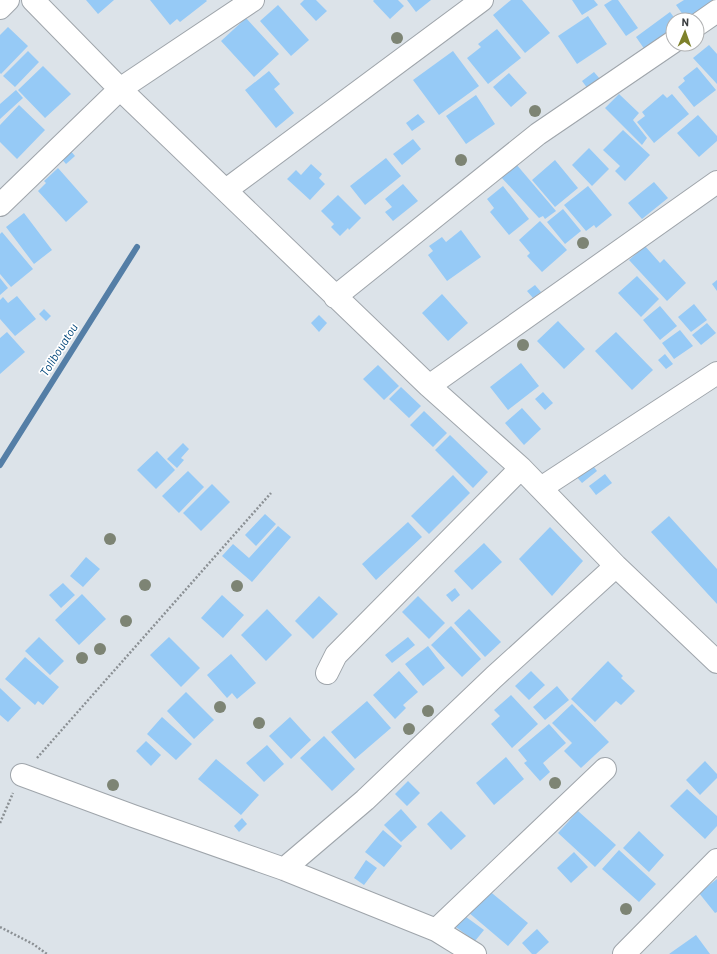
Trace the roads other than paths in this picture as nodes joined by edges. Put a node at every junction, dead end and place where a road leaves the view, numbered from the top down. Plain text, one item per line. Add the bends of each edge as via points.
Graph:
1 (8, 0) edge
2 (33, 0) edge
3 (253, 0) edge
4 (482, 0) edge
5 (0, 8) edge
6 (717, 12) edge
7 (705, 20) edge
8 (665, 47) edge
9 (120, 89) junction
10 (717, 182) edge
11 (226, 190) junction
12 (0, 205) edge
13 (335, 297) junction
14 (717, 373) edge
15 (429, 386) junction
16 (521, 468) junction
17 (541, 488) junction
18 (616, 566) junction
19 (717, 662) edge
20 (327, 673) dead end
21 (605, 769) dead end
22 (22, 775) road end
23 (717, 860) edge
24 (284, 869) junction
25 (436, 930) junction
26 (475, 954) edge
27 (624, 954) edge

1 - 5 street
2 - 9 street
3 - 9 street
4 - 11 street
6 - 7 street
8 - 13 street via 538,134
9 - 11 street
9 - 12 street
10 - 15 street
11 - 13 street
13 - 15 street
14 - 17 street
15 - 16 street
16 - 17 street
16 - 20 street via 336,655
17 - 18 street
18 - 19 street
18 - 24 street via 494,677 365,800
21 - 25 street
22 - 24 street
23 - 27 street
24 - 25 street
25 - 26 street

